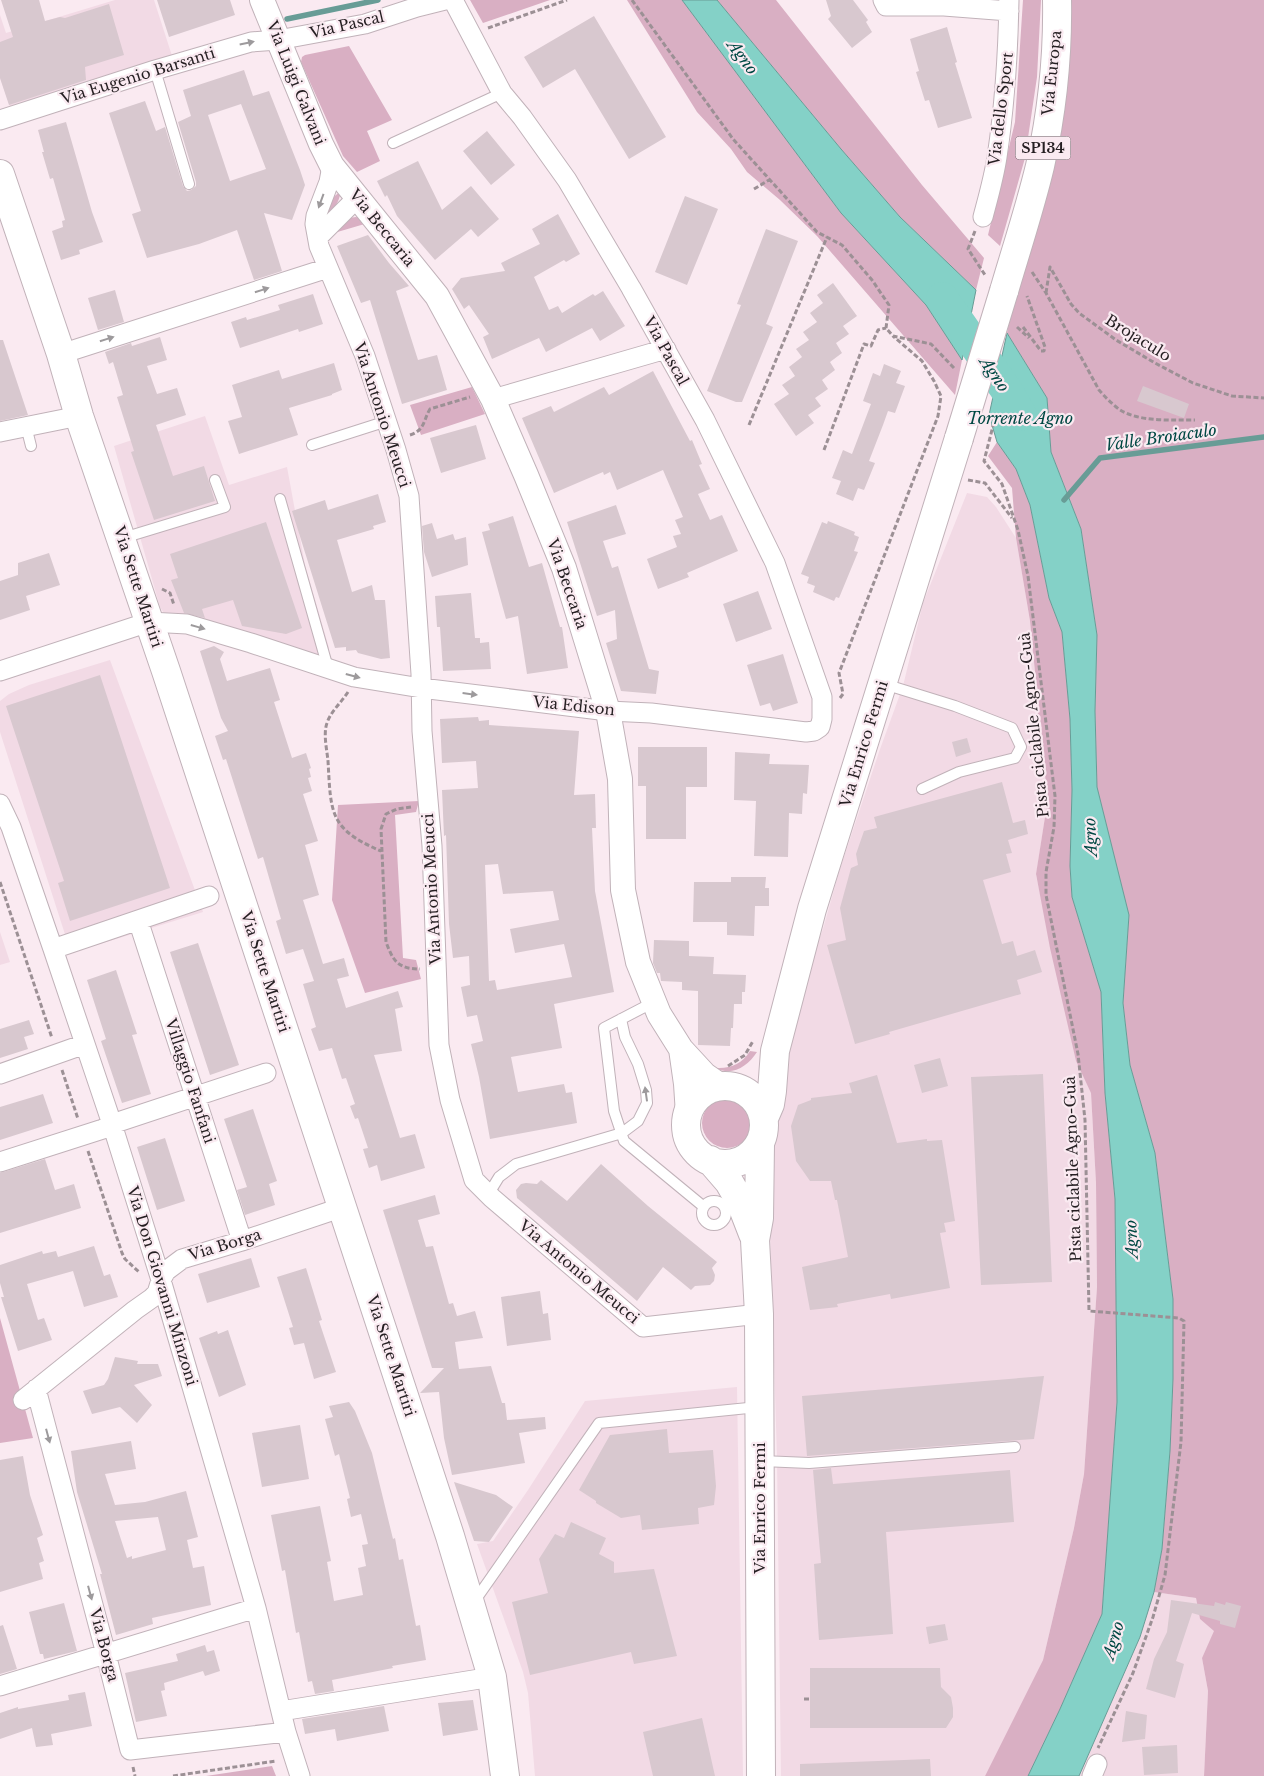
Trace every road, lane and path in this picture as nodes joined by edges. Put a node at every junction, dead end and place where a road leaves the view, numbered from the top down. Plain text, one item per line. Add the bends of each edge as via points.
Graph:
1 (262, 0) edge
2 (445, 0) edge
3 (453, 0) edge
4 (567, 0) edge
5 (632, 0) edge
6 (883, 0) edge
7 (1057, 0) edge
8 (1009, 6) edge
9 (471, 34) junction
10 (278, 40) junction
11 (155, 70) junction
12 (502, 93) junction
13 (0, 120) edge
14 (393, 143) dead end
15 (332, 166) junction
16 (0, 174) edge
17 (769, 180) junction
18 (189, 184) dead end
19 (754, 189) dead end
20 (358, 197) junction
21 (983, 218) joint
22 (318, 237) junction
23 (827, 237) junction
24 (328, 268) junction
25 (1025, 270) junction
26 (1006, 287) junction
27 (1046, 293) junction
28 (1023, 327) dead end
29 (886, 328) junction
30 (1013, 330) dead end
31 (893, 336) junction
32 (1034, 342) junction
33 (666, 349) junction
34 (61, 354) junction
35 (954, 368) dead end
36 (486, 397) junction
37 (1264, 398) edge
38 (989, 415) dead end
39 (79, 416) junction
40 (1195, 420) dead end
41 (387, 422) junction
42 (749, 425) dead end
43 (26, 426) junction
44 (0, 432) edge
45 (410, 435) dead end
46 (312, 444) dead end
47 (31, 446) dead end
48 (824, 450) dead end
49 (970, 470) dead end
50 (215, 480) dead end
51 (280, 499) dead end
52 (1014, 520) junction
53 (122, 539) junction
54 (150, 622) junction
55 (328, 668) junction
56 (0, 670) edge
57 (354, 676) junction
58 (883, 684) junction
59 (422, 688) junction
60 (608, 710) junction
61 (821, 718) junction
62 (922, 789) dead end
63 (0, 804) edge
64 (428, 807) junction
65 (381, 851) junction
66 (0, 882) edge
67 (209, 896) dead end
68 (138, 920) junction
69 (53, 949) junction
70 (427, 969) dead end
71 (654, 1002) junction
72 (621, 1019) junction
73 (85, 1044) junction
74 (54, 1045) dead end
75 (681, 1049) junction
76 (775, 1052) junction
77 (59, 1062) dead end
78 (266, 1073) dead end
79 (0, 1074) edge
80 (726, 1086) junction
81 (195, 1096) junction
82 (681, 1120) junction
83 (79, 1121) dead end
84 (112, 1124) junction
85 (762, 1131) junction
86 (622, 1133) junction
87 (88, 1150) dead end
88 (702, 1161) junction
89 (0, 1162) edge
90 (488, 1195) junction
91 (343, 1207) junction
92 (704, 1207) dead end
93 (755, 1240) junction
94 (242, 1241) junction
95 (160, 1280) junction
96 (152, 1298) junction
97 (759, 1314) junction
98 (760, 1407) junction
99 (1016, 1447) dead end
100 (760, 1461) junction
101 (472, 1605) junction
102 (256, 1608) junction
103 (106, 1654) junction
104 (492, 1677) junction
105 (0, 1686) edge
106 (804, 1699) dead end
107 (810, 1699) dead end
108 (281, 1711) junction
109 (286, 1732) junction
110 (279, 1761) dead end
111 (1095, 1765) edge
112 (173, 1776) edge
113 (300, 1776) edge
114 (505, 1776) edge
115 (761, 1776) edge

1 - 10 street, Via Luigi Galvani
2 - 10 street, Via Pascal via 365,24
3 - 9 street, Via Pascal
4 - 9 path
5 - 17 path via 733,139
6 - 8 street via 886,6
7 - 25 main road, Via Europa / SP134 via 1052,94
8 - 21 street, Via dello Sport via 1004,103
9 - 12 street, Via Pascal
11 -> 10 street, Via Eugenio Barsanti via 251,42
10 - 15 street, Via Luigi Galvani
11 - 13 street, Via Eugenio Barsanti
11 - 18 lane
12 - 14 lane
12 - 33 street, Via Pascal via 567,180
15 - 20 street, Via Beccaria
15 -> 22 street, Via Antonio Meucci via 314,224
16 - 34 main road, Via Sette Martiri
17 - 19 path
17 - 23 path via 817,232
20 - 22 street
20 - 36 street, Via Beccaria via 437,296
21 - 26 path via 971,237 968,249
22 - 24 street, Via Antonio Meucci
23 - 29 path via 842,245 889,305
23 - 42 path
34 -> 24 street
24 - 41 street, Via Antonio Meucci via 365,356
25 - 26 main road, Via Europa / SP134
25 - 27 path
26 - 32 path via 1027,298 1044,351
26 - 58 main road, Via Enrico Fermi / SP134, bridge
27 - 37 path, Brojaculo via 1050,267 1079,313 1116,340 1193,383 1232,396
27 - 40 path via 1099,390 1109,401 1134,415
28 - 32 path
29 - 31 path
29 - 48 path via 878,330 871,346 864,344
30 - 32 path via 1014,326
31 - 35 path via 931,344
31 - 61 path via 922,361 934,381 941,396 938,416 839,674 842,694 837,704
33 - 36 street
33 - 61 street, Via Pascal via 705,420 775,563 822,697
34 - 39 main road, Via Sette Martiri
36 - 45 path via 430,409 422,427
36 - 60 street, Via Beccaria via 526,475 564,568
38 - 52 path, Pista ciclabile Agno-Guà via 994,422 984,461 1002,484
39 - 43 street
39 - 53 main road, Via Sette Martiri
41 - 46 lane
41 - 59 street, Via Antonio Meucci via 409,496
43 - 44 street
43 - 47 lane
49 - 52 path via 967,480 985,483
50 - 53 lane via 225,507
51 - 55 lane
52 - 111 path, Pista ciclabile Agno-Guà via 1028,576 1055,796 1046,894 1079,1064 1085,1120 1089,1311 1184,1321 1181,1442 1164,1575 1154,1617
53 - 54 main road, Via Sette Martiri
54 -> 55 street, Via Edison via 187,624
54 - 56 street
54 - 91 main road, Via Sette Martiri
55 -> 57 street, Via Edison
57 - 59 street, Via Edison
57 - 65 path via 352,688 331,713 325,726 330,796 333,813 345,831
58 - 62 lane via 1012,728 1021,747 1015,758 959,772
58 - 76 main road, Via Enrico Fermi via 812,909
59 -> 60 street, Via Edison
59 - 64 street, Via Antonio Meucci
60 - 61 street, Via Edison via 806,732 814,731
60 - 71 street, Via Beccaria via 620,779 622,890 638,962
63 - 69 street, Via Don Giovanni Minzoni via 11,826
64 - 65 path via 406,807 386,814 381,829
64 - 90 street, Via Antonio Meucci via 439,1045 450,1100 468,1162 474,1180
65 - 70 path via 386,942 391,956 402,966
66 - 74 path
67 - 68 street
68 - 69 street
68 - 81 street, Villaggio Fanfani
69 - 73 street, Via Don Giovanni Minzoni
71 - 72 lane
71 - 75 street, Via Beccaria
72 - 86 lane via 604,1028 614,1111
86 -> 72 lane via 638,1121 647,1103 638,1064
73 - 79 street
73 - 84 street, Via Don Giovanni Minzoni
75 - 80 street, Via Beccaria via 705,1075
75 - 82 street, Via Beccaria via 686,1084
76 - 80 main road via 761,1067
76 - 85 main road, Via Enrico Fermi via 770,1104
77 - 83 path
78 - 81 street
80 - 82 main road via 711,1088 702,1094
80 - 85 main road via 742,1089 754,1098
81 - 84 street
81 - 94 street, Villaggio Fanfani
82 - 88 main road via 694,1149 704,1158
82 - 88 path via 675,1134 679,1146
84 - 89 street
84 - 95 street, Via Don Giovanni Minzoni
85 - 88 main road via 751,1154 740,1161 727,1164
85 - 93 main road, Via Enrico Fermi via 759,1218
86 - 90 lane via 516,1164 499,1177
86 - 92 lane via 624,1141
87 - 96 path via 122,1253 145,1278
88 - 93 main road, Via Enrico Fermi via 729,1182
90 - 97 street, Via Antonio Meucci via 642,1327
91 - 94 street, Via Borga
91 - 101 main road, Via Sette Martiri
93 - 97 main road, Via Enrico Fermi
94 - 95 street, Via Borga via 182,1259
95 - 96 street, Via Borga
95 - 102 street, Via Don Giovanni Minzoni
96 -> 103 street, Via Borga via 29,1394
97 - 98 main road, Via Enrico Fermi
98 - 100 main road, Via Enrico Fermi
98 - 101 lane via 599,1423
99 - 100 lane via 809,1464
100 - 115 main road, Via Enrico Fermi
101 - 104 main road, Via Sette Martiri
102 - 103 street
102 - 108 street, Via Don Giovanni Minzoni
103 - 105 street
103 - 109 street, Via Borga via 130,1750
104 - 108 street
104 - 114 main road, Via Sette Martiri
106 - 107 path
108 - 109 street, Via Don Giovanni Minzoni
109 - 113 street, Via Don Giovanni Minzoni
110 - 112 path

